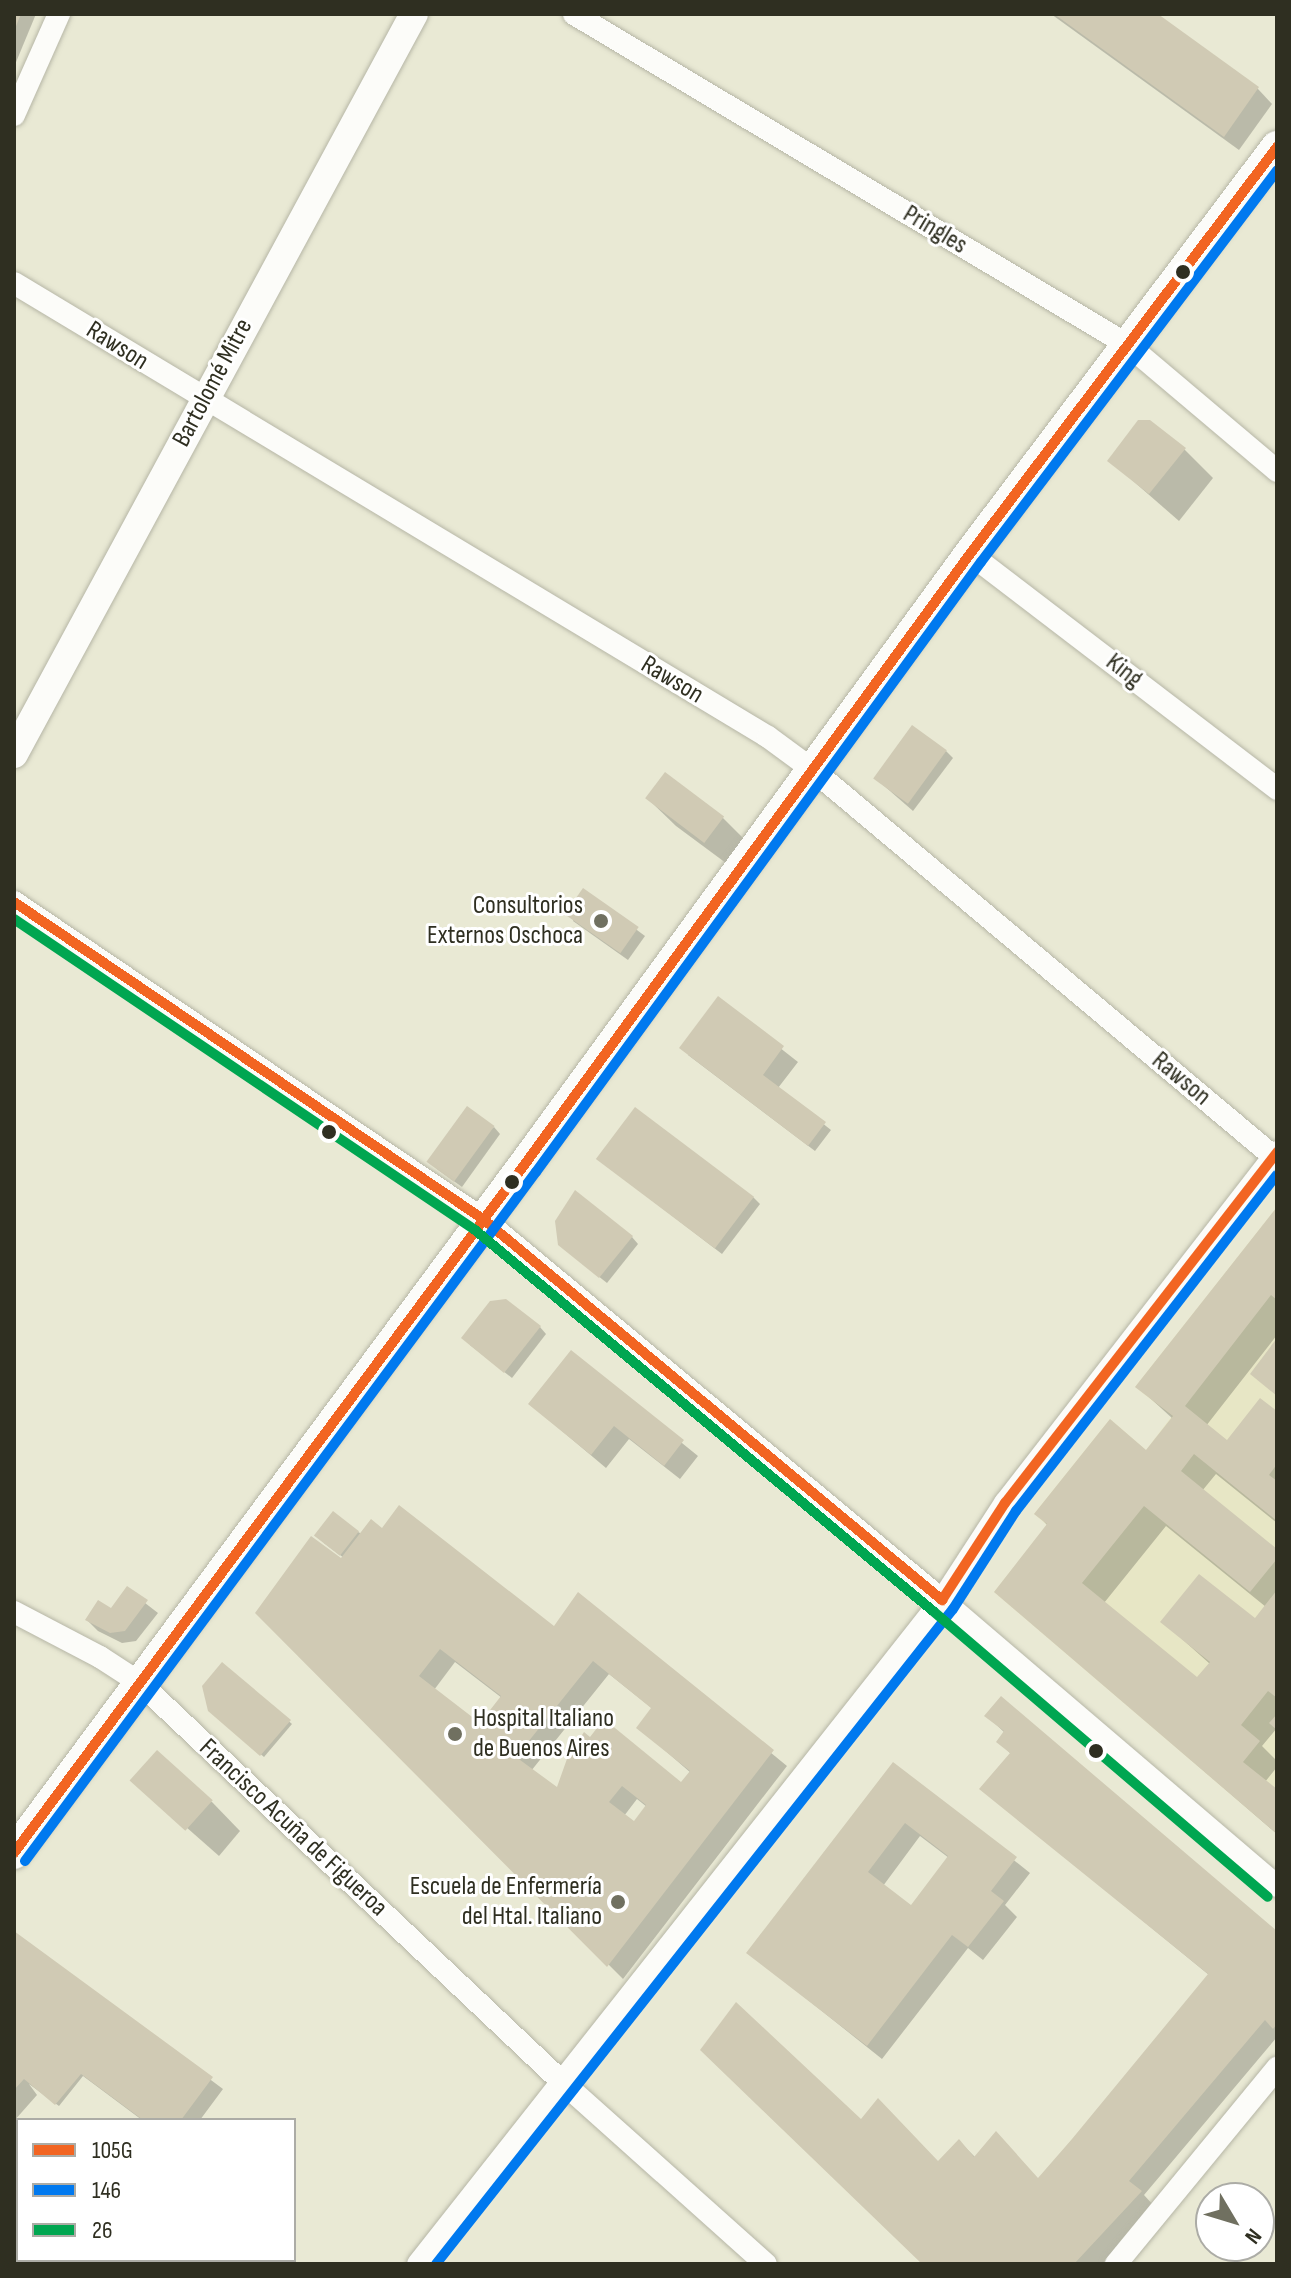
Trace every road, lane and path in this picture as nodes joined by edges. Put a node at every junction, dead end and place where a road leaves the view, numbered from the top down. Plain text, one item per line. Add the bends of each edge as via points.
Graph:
1 (59, 14) edge
2 (414, 14) edge
3 (574, 14) edge
4 (14, 115) edge
5 (1277, 147) edge
6 (14, 283) edge
7 (1128, 345) junction
8 (204, 400) junction
9 (1277, 471) edge
10 (970, 554) junction
11 (14, 754) edge
12 (813, 770) junction
13 (1277, 789) edge
14 (14, 902) edge
15 (1275, 1154) edge
16 (483, 1219) junction
17 (942, 1600) junction
18 (14, 1612) edge
19 (140, 1683) junction
20 (14, 1853) edge
21 (1277, 1886) edge
22 (1277, 2068) edge
23 (560, 2080) junction
24 (418, 2264) edge
25 (766, 2264) edge
26 (1116, 2264) edge

1 - 4 street
2 - 8 street, Bartolomé Mitre
3 - 7 street, Pringles
5 - 7 main road
6 - 8 street, Rawson
7 - 9 street, Pringles
7 - 10 main road
8 - 11 street, Bartolomé Mitre
8 - 12 street, Rawson via 768,737
10 - 12 main road
10 - 13 street, King
12 - 15 street, Rawson
12 - 16 main road
14 - 16 street
15 - 17 street via 1005,1503
16 - 17 street
16 - 19 main road
17 - 21 street
17 - 23 street
18 - 19 street, Francisco Acuña de Figueroa
19 - 20 main road
19 - 23 street, Francisco Acuña de Figueroa
22 - 26 street
23 - 24 street
23 - 25 street, Francisco Acuña de Figueroa

